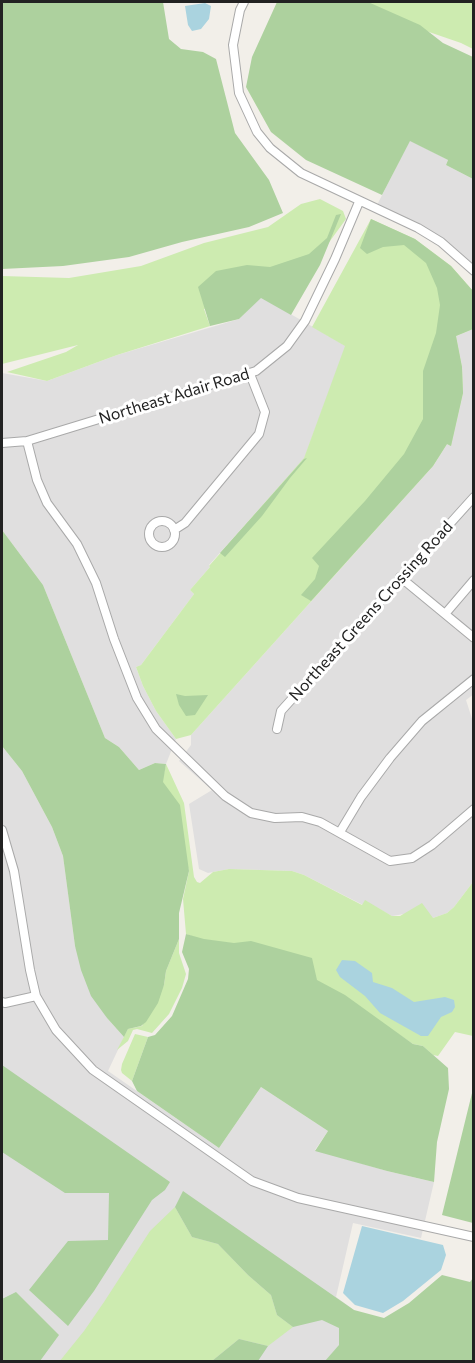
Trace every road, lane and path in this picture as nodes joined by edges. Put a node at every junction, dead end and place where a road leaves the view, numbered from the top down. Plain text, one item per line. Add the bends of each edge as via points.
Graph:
1 (244, 2) edge
2 (359, 202) junction
3 (474, 271) edge
4 (250, 374) junction
5 (27, 441) junction
6 (2, 443) edge
7 (474, 497) edge
8 (174, 530) dead end
9 (400, 577) junction
10 (474, 580) edge
11 (445, 614) junction
12 (474, 638) edge
13 (474, 679) edge
14 (278, 729) dead end
15 (474, 809) edge
16 (2, 830) edge
17 (340, 832) junction
18 (36, 996) junction
19 (2, 1002) edge
20 (474, 1237) edge

1 - 2 street via 233,45 234,69 239,93 257,132 301,173
2 - 3 street via 418,228
2 - 4 street, Northeast Adair Road via 305,321 287,346
4 - 5 street, Northeast Adair Road
4 - 8 street via 265,412 259,434
5 - 6 street, Northeast Adair Road
5 - 17 street via 37,480 96,583 137,698 156,729 225,796 251,813 275,818 302,817
7 - 9 street, Northeast Greens Crossing Road
9 - 11 street
9 - 14 street, Northeast Greens Crossing Road via 281,711
10 - 11 street
11 - 12 street
13 - 17 street via 422,721 361,797
15 - 17 street via 412,858 390,861
16 - 18 street via 14,871
18 - 19 street
18 - 20 street via 56,1030 93,1070 252,1181 298,1198

